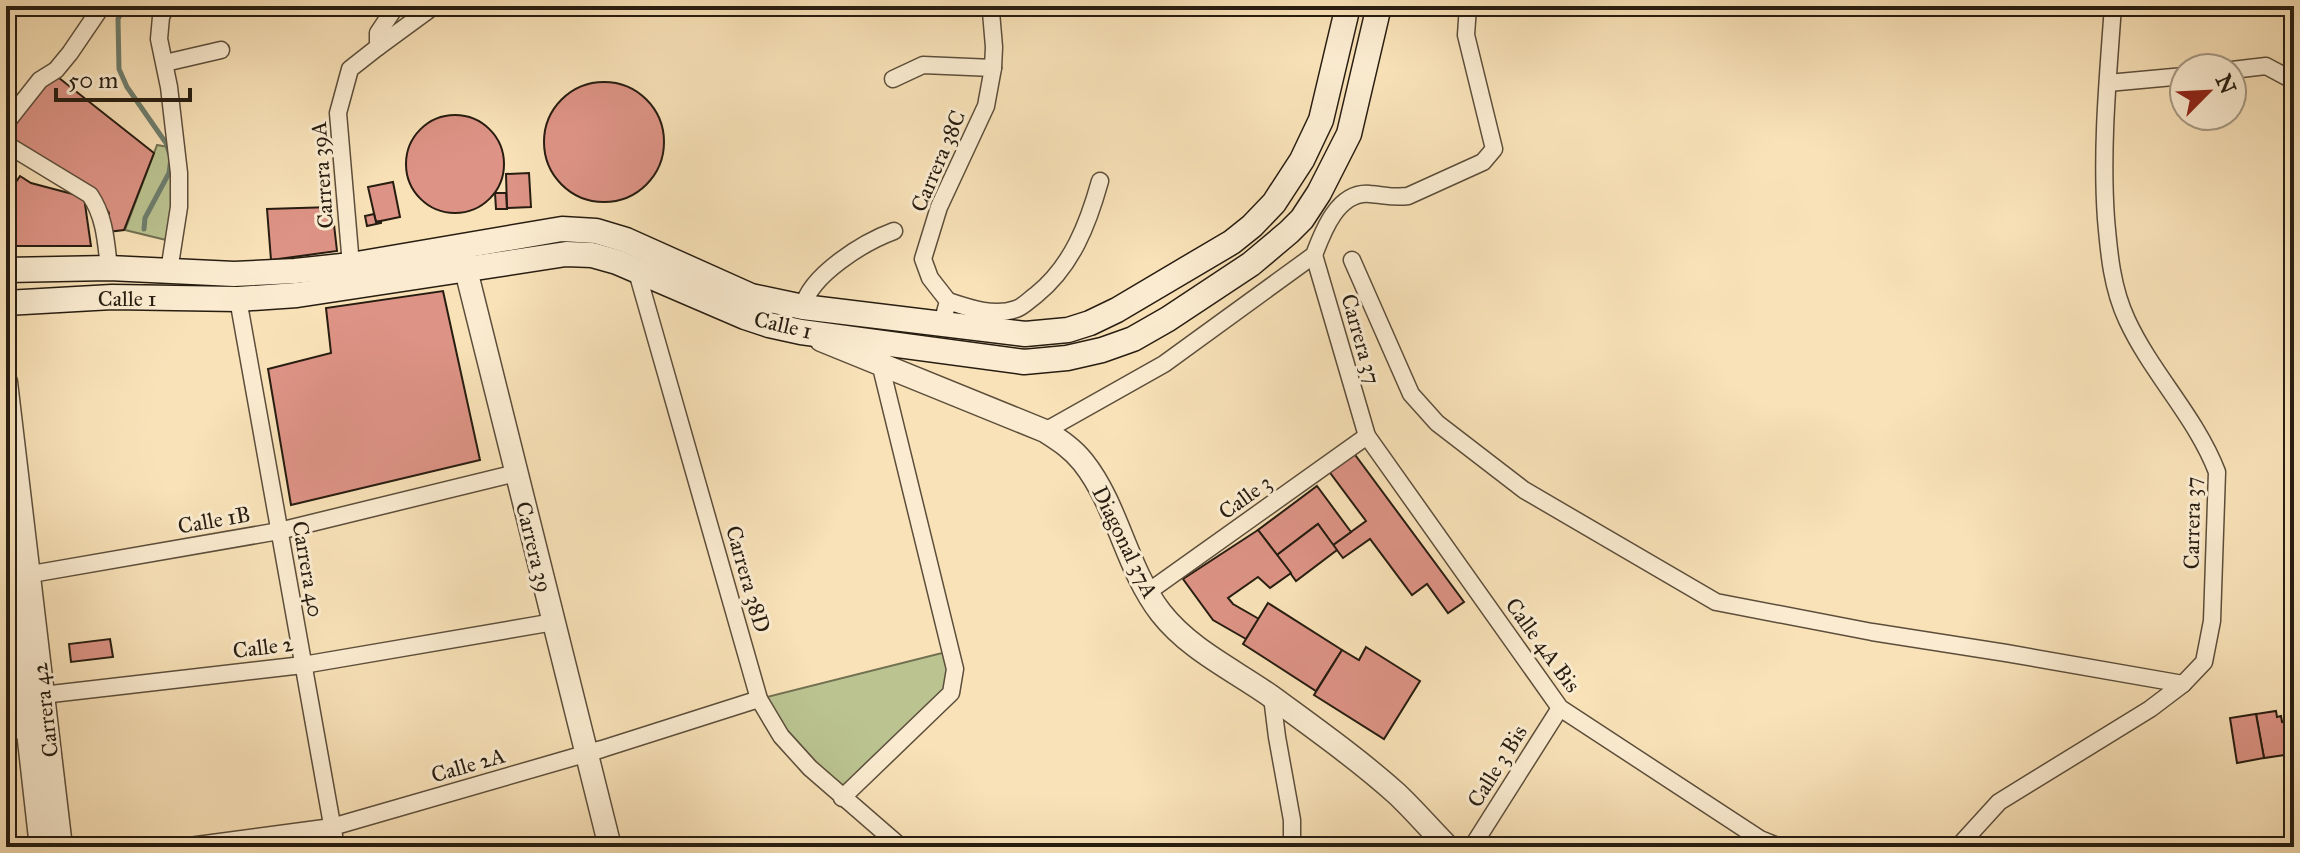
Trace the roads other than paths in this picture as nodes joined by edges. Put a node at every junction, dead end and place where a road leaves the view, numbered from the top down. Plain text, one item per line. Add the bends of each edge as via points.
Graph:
1 (102, 6) edge
2 (166, 6) edge
3 (396, 6) edge
4 (434, 6) edge
5 (1348, 6) edge
6 (1379, 6) edge
7 (1468, 6) edge
8 (2113, 6) edge
9 (988, 8) edge
10 (378, 47) junction
11 (221, 50) dead end
12 (165, 63) junction
13 (993, 68) junction
14 (2248, 68) edge
15 (2168, 77) edge
16 (893, 79) dead end
17 (2294, 81) edge
18 (2108, 83) junction
19 (6, 123) edge
20 (6, 144) edge
21 (1100, 181) dead end
22 (894, 231) dead end
23 (460, 246) junction
24 (1314, 255) junction
25 (1352, 260) dead end
26 (351, 265) junction
27 (109, 268) junction
28 (6, 270) edge
29 (466, 270) junction
30 (169, 271) junction
31 (637, 272) junction
32 (238, 299) junction
33 (6, 303) edge
34 (803, 307) junction
35 (945, 313) junction
36 (801, 332) junction
37 (880, 363) junction
38 (6, 382) edge
39 (1045, 431) junction
40 (1367, 436) junction
41 (516, 473) junction
42 (12, 477) edge
43 (279, 531) junction
44 (6, 536) edge
45 (20, 577) junction
46 (1148, 592) junction
47 (554, 622) junction
48 (303, 665) junction
49 (2183, 684) junction
50 (33, 696) junction
51 (1272, 697) junction
52 (759, 699) junction
53 (1560, 708) junction
54 (27, 730) edge
55 (586, 753) junction
56 (842, 798) junction
57 (332, 827) junction
58 (1759, 843) edge
59 (41, 847) edge
60 (61, 847) edge
61 (182, 847) edge
62 (336, 847) edge
63 (610, 847) edge
64 (900, 847) edge
65 (1292, 847) edge
66 (1448, 847) edge
67 (1472, 847) edge
68 (1780, 847) edge
69 (1958, 847) edge

1 - 19 street via 70,53
2 - 12 street via 159,39
3 - 10 street, Carrera 39A via 378,33
4 - 10 street
5 - 35 main road, Calle 1 via 1315,133 1274,203 1252,226 1177,275 1068,330 1025,334
6 - 36 main road, Calle 1 via 1349,134 1302,219 1251,264 1133,339 1067,358 1024,362
7 - 24 street via 1466,35 1494,149 1483,162 1408,196 1353,197 1333,214
8 - 18 street, Carrera 37
9 - 13 street, Carrera 38C
10 - 26 street, Carrera 39A via 350,69 338,113
11 - 12 street
12 - 30 street via 179,173
13 - 16 street via 923,65
13 - 35 street, Carrera 38C via 986,106 939,207 923,259
14 - 17 street via 2266,66
15 - 18 street
18 - 49 street, Carrera 37 via 2103,163 2109,264 2126,319 2217,472 2212,621 2204,662
20 - 27 street via 90,195 103,225
21 - 35 street via 1085,230 1046,287 1019,309
22 - 34 street via 830,269 807,294
23 - 26 main road, Calle 1
23 - 29 street, Carrera 39
23 - 34 main road, Calle 1 via 562,229 596,231 751,296
24 - 39 street via 1164,364
24 - 40 street, Carrera 37
25 - 49 street via 1411,394 1437,423 1524,490 1716,602
26 - 30 main road, Calle 1 via 234,274
27 - 28 main road, Calle 1
27 - 30 main road, Calle 1
29 - 31 main road, Calle 1 via 566,254 592,255
29 - 32 main road, Calle 1
29 - 41 street, Carrera 39
31 - 36 main road, Calle 1 via 745,317
31 - 52 street, Carrera 38D
32 - 33 main road, Calle 1 via 112,297
32 - 43 street, Carrera 40
34 - 35 main road, Calle 1
36 - 37 street, Diagonal 37A
37 - 39 street, Diagonal 37A
37 - 56 street via 955,669 951,693
38 - 42 street, Carrera 42
39 - 46 street, Diagonal 37A via 1089,470
40 - 46 street, Calle 3
40 - 53 street, Calle 4A Bis
41 - 43 street, Calle 1B
41 - 47 street, Carrera 39
42 - 45 street, Carrera 42
43 - 45 street, Calle 1B
43 - 48 street, Carrera 40
44 - 45 street, Carrera 42
45 - 50 street, Carrera 42
46 - 51 street, Diagonal 37A via 1192,645
47 - 48 street, Calle 2
47 - 55 street, Carrera 39
48 - 50 street, Calle 2
48 - 57 street, Carrera 40
49 - 69 street, Carrera 37 via 1999,802
50 - 54 street, Carrera 42
51 - 65 street
51 - 66 street, Diagonal 37A via 1398,795
52 - 55 street, Calle 2A
52 - 56 street, Carrera 38D via 781,736
53 - 58 street, Calle 4A Bis
53 - 67 street, Calle 3 Bis
54 - 59 street, Carrera 42
54 - 60 street, Carrera 42
55 - 57 street, Calle 2A
55 - 63 street, Carrera 39
56 - 64 street, Carrera 38D
57 - 61 street, Calle 2A
57 - 62 street, Carrera 40
58 - 68 street, Calle 4A Bis

